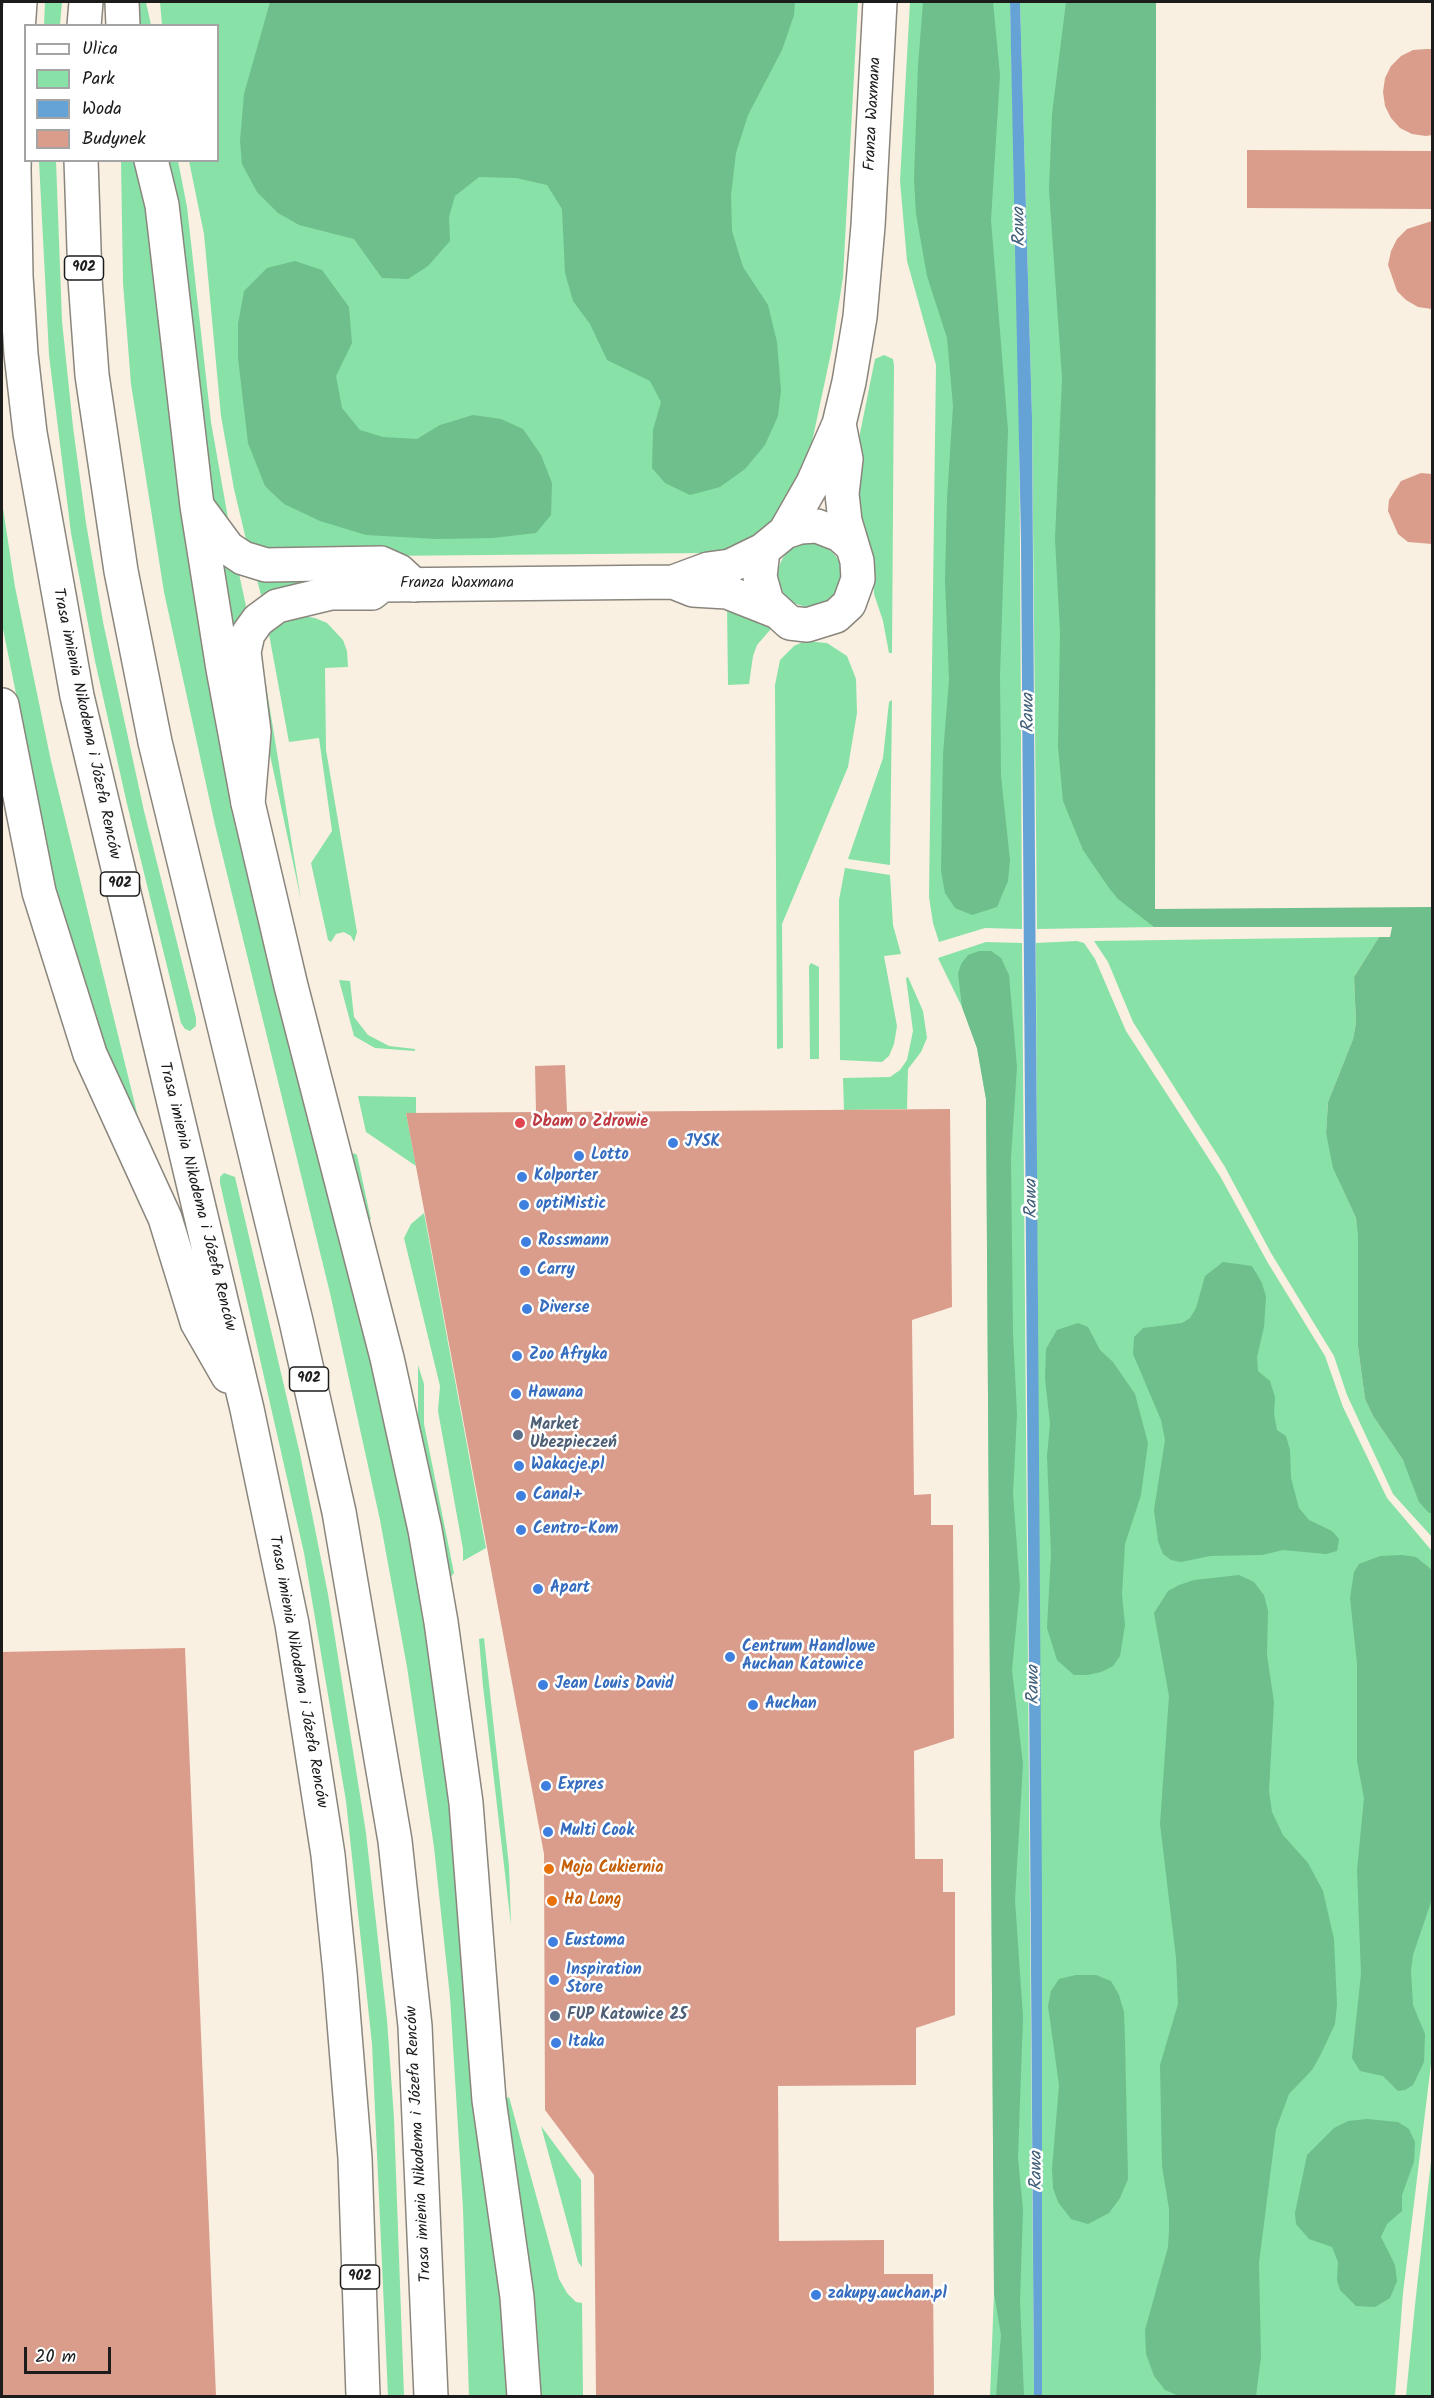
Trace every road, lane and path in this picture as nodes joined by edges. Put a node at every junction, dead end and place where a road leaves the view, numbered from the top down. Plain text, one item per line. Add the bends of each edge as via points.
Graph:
1 (20, 2) edge
2 (86, 2) edge
3 (122, 2) edge
4 (880, 2) edge
5 (84, 24) edge
6 (123, 24) edge
7 (81, 162) edge
8 (151, 162) edge
9 (839, 424) junction
10 (197, 506) junction
11 (774, 541) junction
12 (851, 545) junction
13 (673, 582) junction
14 (414, 585) junction
15 (775, 612) junction
16 (2, 705) edge
17 (248, 803) junction
18 (247, 1409) junction
19 (363, 2397) edge
20 (431, 2397) edge
21 (524, 2397) edge

1 - 18 main road, Trasa imienia Nikodema i Józefa Renców / 902 via 14,170 16,276 21,354 41,500 79,707
2 - 5 main road
3 - 6 main road
4 - 9 main road, Franza Waxmana via 860,317
7 - 20 main road, Trasa imienia Nikodema i Józefa Renców / 902 via 92,375 121,572 158,753 339,1512 391,1818 415,2026
8 - 10 main road via 162,205
9 - 11 main road via 813,483
9 - 12 main road via 846,459 842,494
10 - 14 main road via 228,548 243,558 266,565 381,563 399,571
10 - 17 main road
11 - 12 main road via 800,527 817,526 840,535
11 - 13 main road via 730,566 708,569
11 - 15 main road via 760,577 767,602
12 - 15 main road via 858,579 849,604 836,616 807,626 790,623
13 - 14 main road, Franza Waxmana
13 - 15 main road via 693,590 727,592
14 - 17 main road, Franza Waxmana via 382,585 372,593 331,593 293,600 267,613 248,634 244,658 254,732
16 - 18 main road via 39,892 90,1054 165,1218 197,1322
17 - 21 main road via 387,1358 439,1610 466,1803 489,2100 517,2297
18 - 19 main road, Trasa imienia Nikodema i Józefa Renców / 902 via 292,1624 328,1855 355,2158

